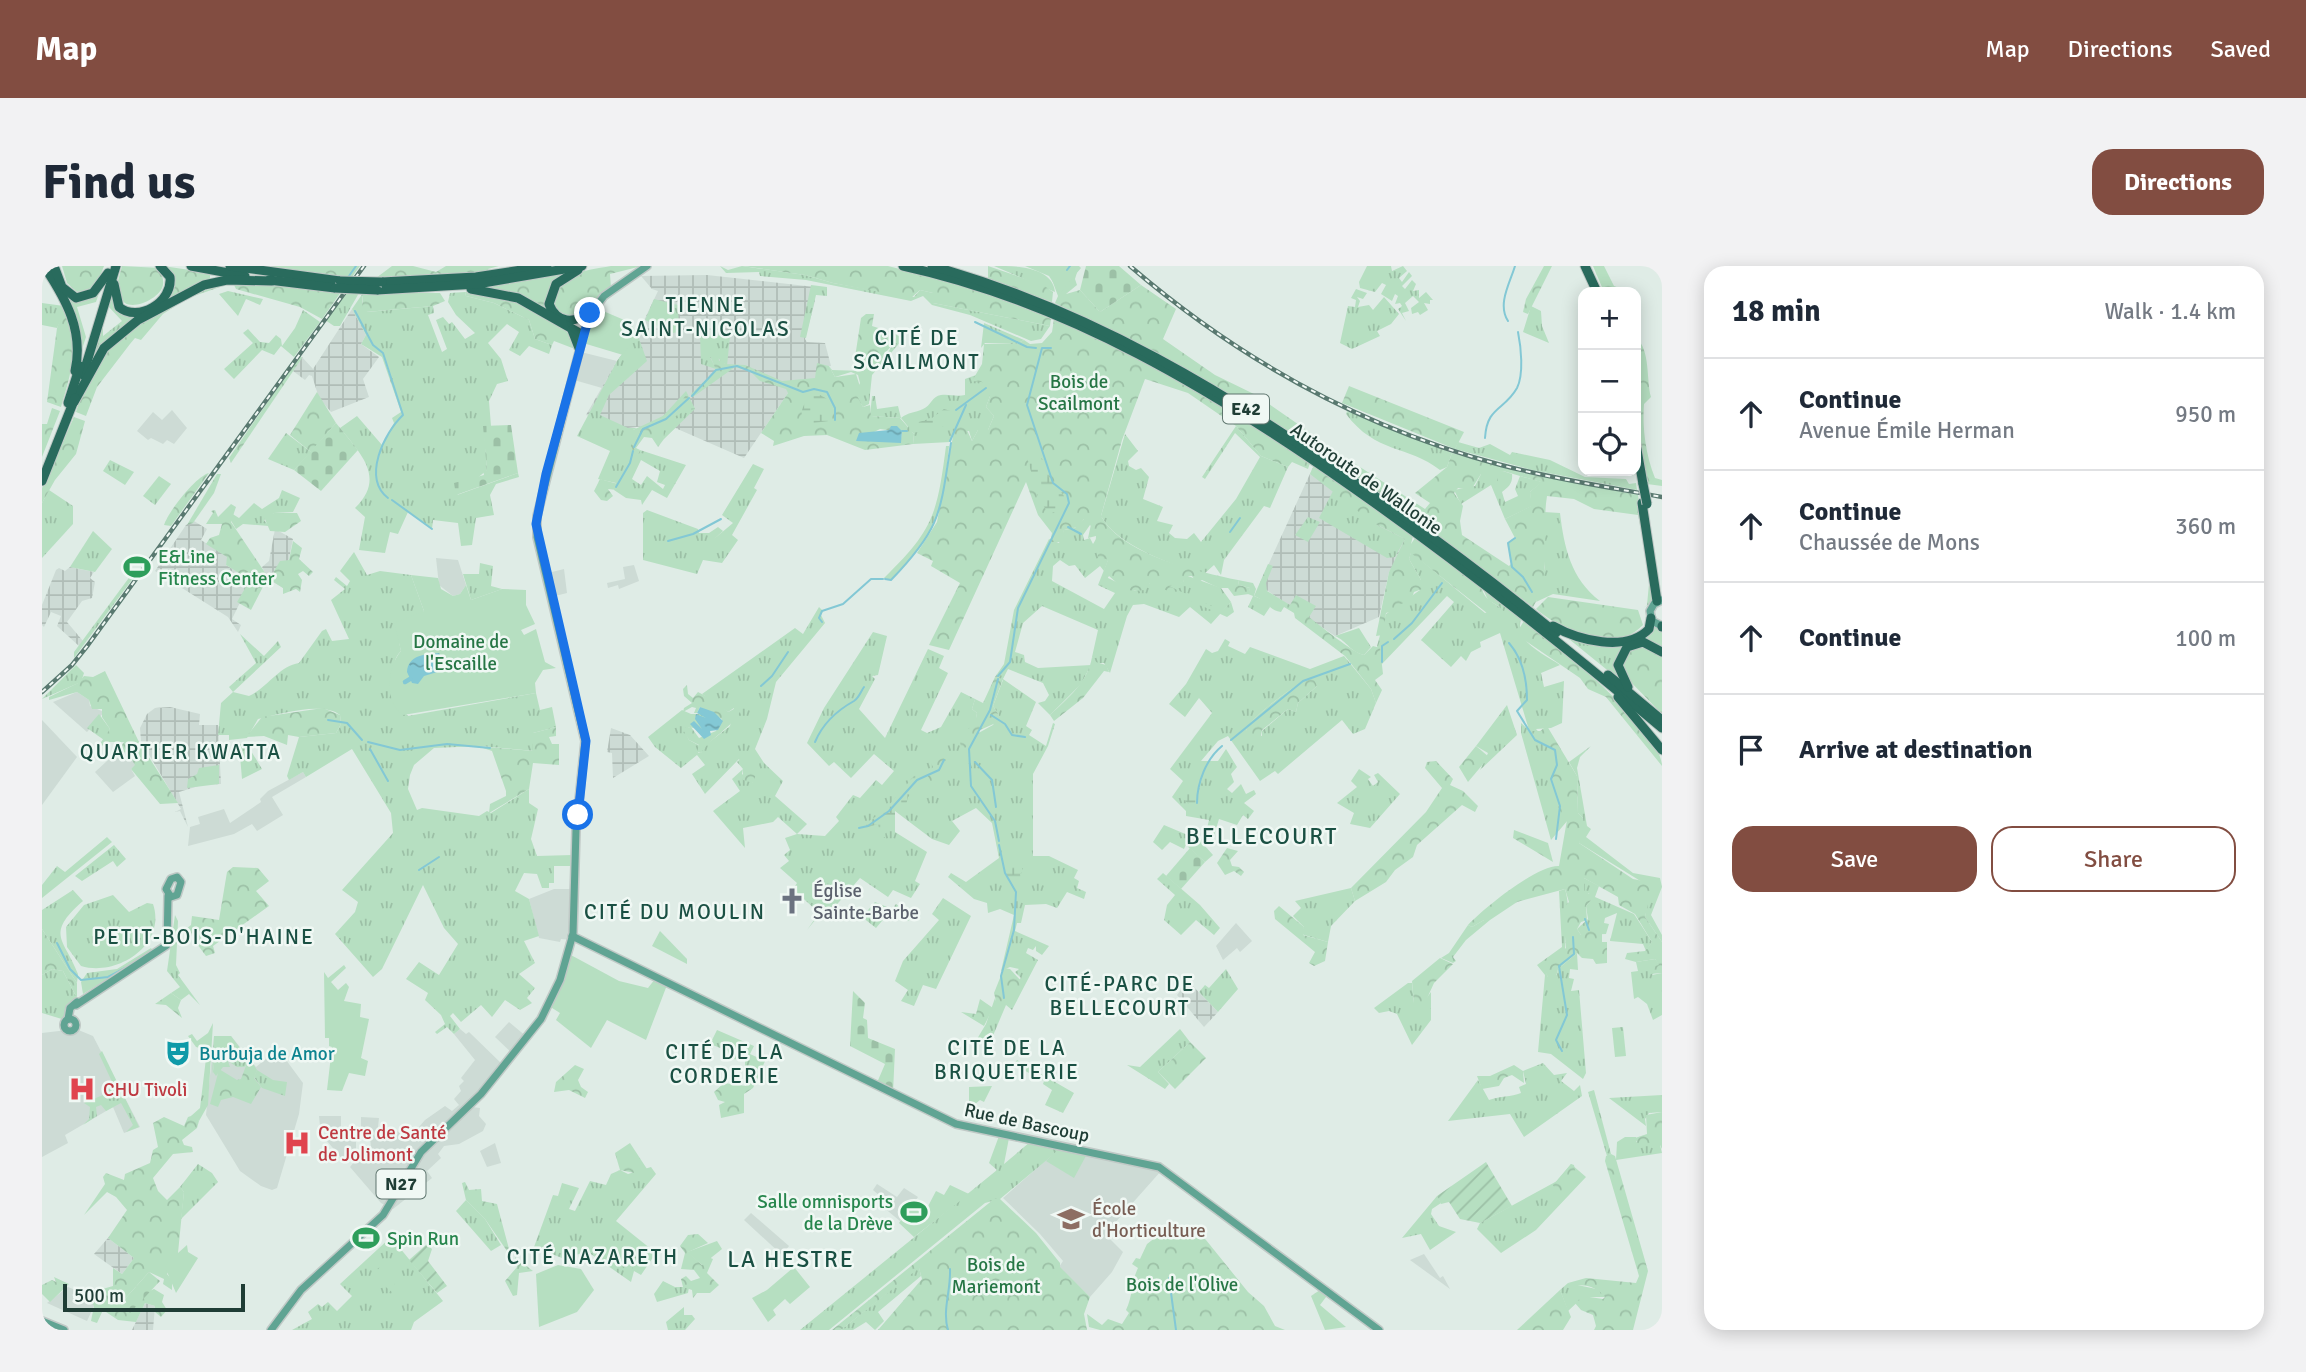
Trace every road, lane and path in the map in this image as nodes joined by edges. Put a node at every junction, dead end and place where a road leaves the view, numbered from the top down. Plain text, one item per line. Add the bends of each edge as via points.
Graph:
1 (44, 266) edge
2 (54, 266) edge
3 (160, 266) edge
4 (191, 266) edge
5 (547, 266) edge
6 (583, 266) edge
7 (647, 266) edge
8 (903, 266) edge
9 (932, 266) edge
10 (1585, 266) edge
11 (1590, 266) edge
12 (112, 269) edge
13 (245, 272) edge
14 (337, 284) junction
15 (443, 285) junction
16 (1596, 287) edge
17 (1597, 287) edge
18 (1045, 307) junction
19 (590, 313) junction
20 (568, 325) junction
21 (583, 333) junction
22 (579, 348) junction
23 (72, 401) junction
24 (42, 469) edge
25 (1638, 476) edge
26 (1640, 476) edge
27 (42, 481) edge
28 (1641, 483) junction
29 (1644, 504) junction
30 (1415, 529) junction
31 (1662, 586) edge
32 (1660, 601) edge
33 (1651, 618) junction
34 (1541, 621) junction
35 (1662, 626) edge
36 (1662, 652) edge
37 (1599, 676) junction
38 (1640, 702) junction
39 (1662, 720) edge
40 (1662, 728) edge
41 (1662, 750) edge
42 (179, 876) dead end
43 (572, 936) junction
44 (583, 942) junction
45 (564, 970) junction
46 (69, 1018) dead end
47 (42, 1322) edge
48 (59, 1330) edge
49 (64, 1330) edge
50 (271, 1330) edge
51 (1379, 1330) edge

1 - 23 highway via 77,332
2 - 12 highway via 62,287 76,299 93,293
3 - 12 highway via 170,278 168,294 156,305 131,314 116,302
4 - 13 highway
5 - 15 highway
6 - 15 highway
6 - 20 highway via 562,279 551,293 550,308
7 - 19 main road, N27 via 604,296
8 - 18 highway, Autoroute de Wallonie / E42
9 - 18 highway, Autoroute de Wallonie / E42
10 - 16 highway
11 - 17 highway
12 - 23 highway
13 - 14 highway
13 - 14 highway via 272,281
13 - 23 highway via 186,292 119,333 98,355
14 - 15 highway, bridge
15 - 20 highway via 507,294
18 - 30 highway, Autoroute de Wallonie / E42 via 1140,348 1236,402
19 - 20 highway
19 - 21 main road, N27
20 - 21 highway
20 - 22 highway
21 - 22 main road, N27
22 - 43 main road, N27 via 545,477 537,533 586,741 576,830
23 - 24 highway
23 - 27 highway
25 - 28 highway
26 - 28 highway
28 - 29 highway, bridge
29 - 31 highway
29 - 32 highway
30 - 34 highway, Autoroute de Wallonie / E42
30 - 37 highway, Autoroute de Wallonie / E42
32 - 33 main road via 1651,607
33 - 34 highway via 1643,635 1611,641 1582,638
33 - 35 main road
34 - 38 highway, Autoroute de Wallonie / E42
36 - 38 highway via 1649,643 1637,642 1619,658 1622,678
37 - 40 highway, Autoroute de Wallonie / E42
37 - 41 highway
38 - 39 highway, Autoroute de Wallonie / E42
42 - 46 main road via 171,879 165,891 170,899 167,945 70,1008
43 - 44 main road, Rue de Bascoup
43 - 45 main road, N27
44 - 45 main road via 573,944
44 - 51 main road, Rue de Bascoup via 956,1124 1159,1167
45 - 50 main road, N27 via 541,1019 475,1100 421,1152 383,1215 301,1290
47 - 48 main road
47 - 49 main road

